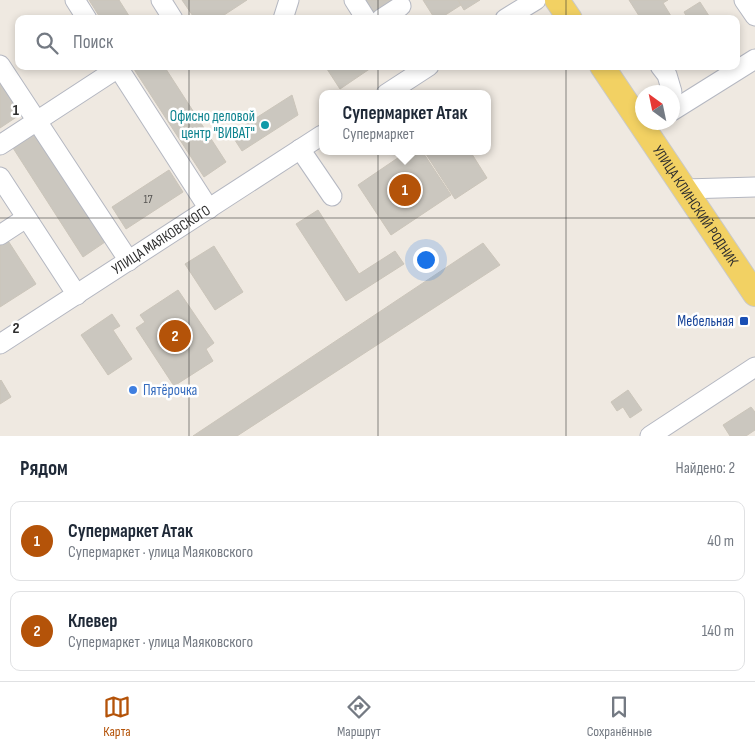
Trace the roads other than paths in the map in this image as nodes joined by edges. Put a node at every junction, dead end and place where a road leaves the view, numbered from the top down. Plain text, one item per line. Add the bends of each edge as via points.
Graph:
1 (75, 0) edge
2 (161, 0) edge
3 (289, 0) edge
4 (354, 0) edge
5 (536, 0) edge
6 (557, 0) edge
7 (744, 0) edge
8 (405, 8) edge
9 (84, 15) edge
10 (170, 15) edge
11 (284, 15) edge
12 (363, 15) edge
13 (390, 15) edge
14 (512, 15) edge
15 (567, 15) edge
16 (755, 16) edge
17 (755, 59) edge
18 (0, 65) edge
19 (740, 68) edge
20 (114, 70) edge
21 (120, 70) edge
22 (423, 70) edge
23 (605, 70) edge
24 (663, 70) edge
25 (737, 70) edge
26 (670, 85) edge
27 (392, 90) edge
28 (680, 106) edge
29 (635, 109) edge
30 (37, 121) junction
31 (650, 130) edge
32 (319, 137) edge
33 (0, 145) edge
34 (300, 149) junction
35 (0, 177) edge
36 (755, 187) edge
37 (685, 189) junction
38 (332, 196) dead end
39 (209, 209) junction
40 (26, 218) junction
41 (0, 234) edge
42 (129, 261) junction
43 (755, 294) edge
44 (77, 295) junction
45 (0, 344) edge
46 (755, 367) edge
47 (650, 436) edge

1 - 9 street
2 - 10 street
3 - 11 street
4 - 12 street
5 - 14 street
6 - 15 main road
7 - 16 street
8 - 13 street
17 - 19 street
18 - 30 street
20 - 30 street
21 - 39 street
22 - 27 street
23 - 29 main road, УЛИЦА КЛИНСКИЙ РОДНИК
24 - 26 street
25 - 28 street
30 - 33 street
30 - 42 street
31 - 37 main road, УЛИЦА КЛИНСКИЙ РОДНИК
32 - 34 street, УЛИЦА МАЯКОВСКОГО
34 - 38 street
34 - 39 street, УЛИЦА МАЯКОВСКОГО
35 - 40 street
36 - 37 street
37 - 43 main road, УЛИЦА КЛИНСКИЙ РОДНИК
39 - 42 street, УЛИЦА МАЯКОВСКОГО
40 - 41 street
40 - 44 street
42 - 44 street, УЛИЦА МАЯКОВСКОГО
44 - 45 street, УЛИЦА МАЯКОВСКОГО
46 - 47 street

